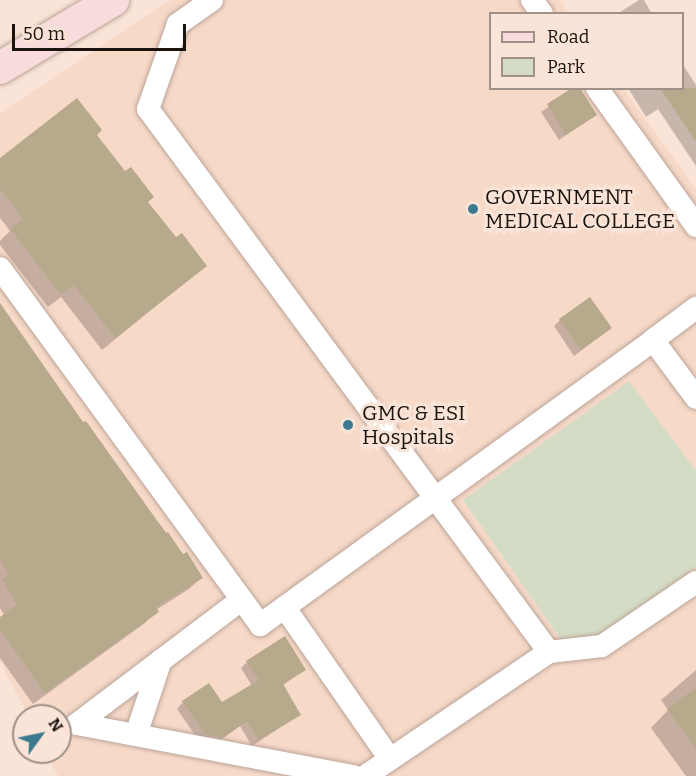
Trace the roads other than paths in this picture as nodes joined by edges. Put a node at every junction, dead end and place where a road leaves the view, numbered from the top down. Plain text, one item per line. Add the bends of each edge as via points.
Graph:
1 (113, 0) edge
2 (212, 0) edge
3 (0, 68) edge
4 (598, 90) edge
5 (696, 226) edge
6 (0, 268) edge
7 (696, 308) edge
8 (653, 340) junction
9 (696, 398) edge
10 (436, 499) junction
11 (696, 582) edge
12 (241, 600) junction
13 (285, 608) junction
14 (549, 652) junction
15 (161, 660) junction
16 (136, 735) junction
17 (390, 759) junction
18 (353, 776) edge
19 (365, 776) edge

1 - 3 street
2 - 10 street via 178,24 148,109
4 - 5 street
6 - 12 street
7 - 8 street
8 - 9 street
8 - 10 street
10 - 13 street
10 - 14 street
11 - 14 street via 602,646
12 - 13 street via 260,625
12 - 15 street
13 - 17 street
14 - 17 street
15 - 16 street
15 - 16 street via 77,724
16 - 18 street
17 - 19 street

